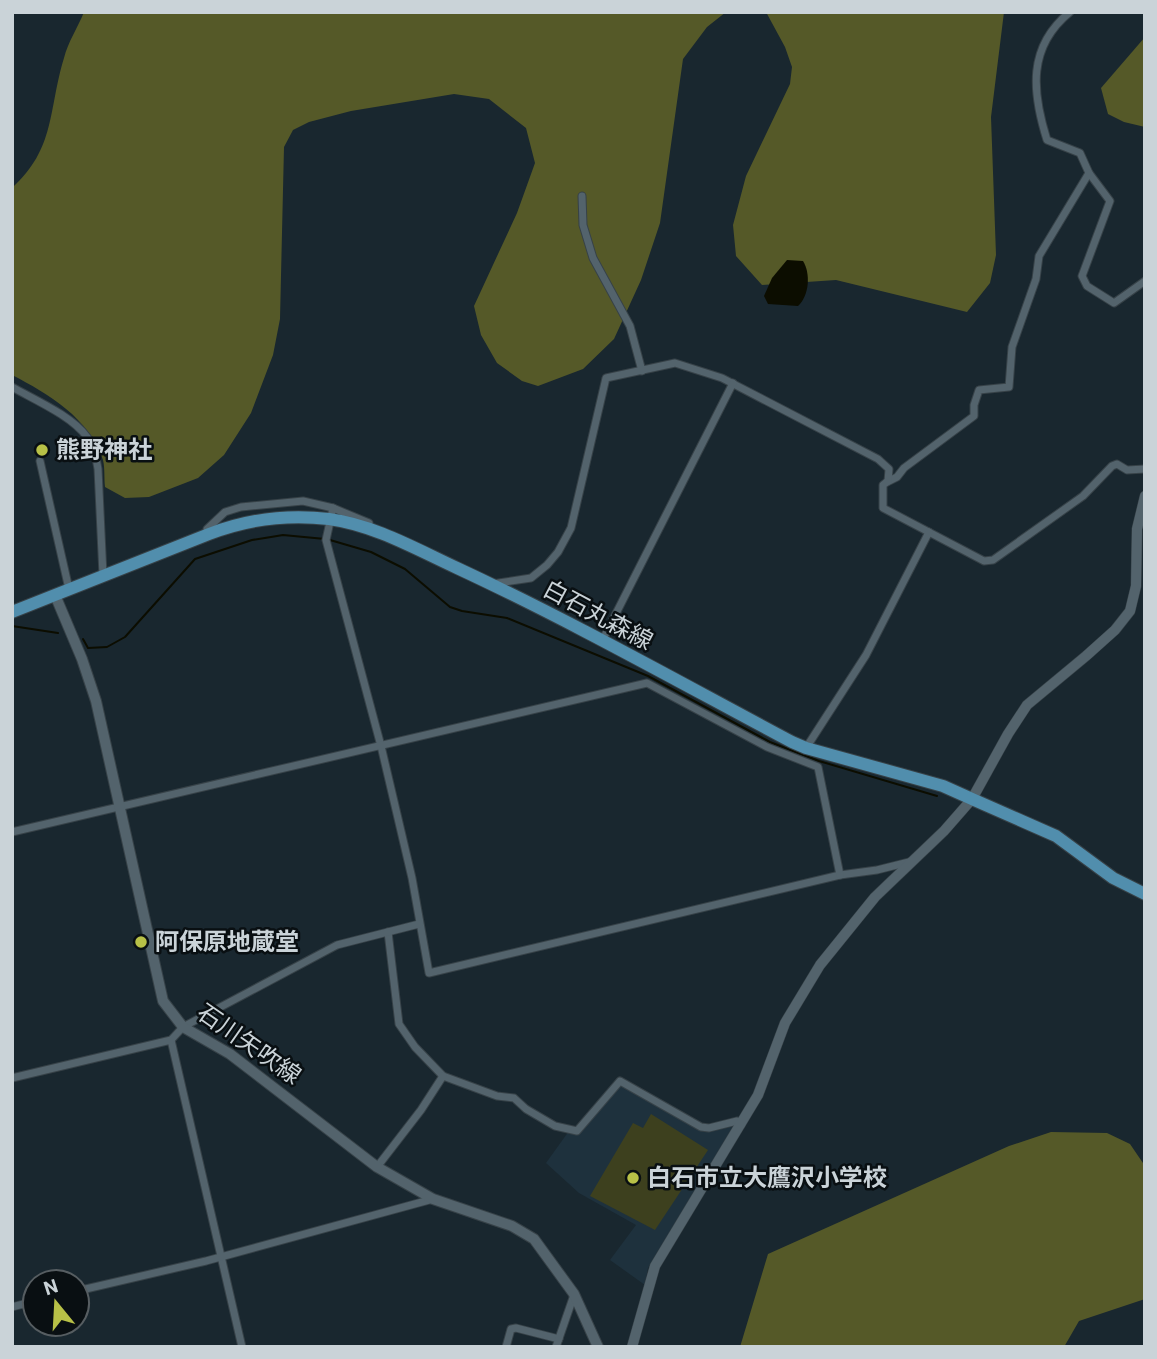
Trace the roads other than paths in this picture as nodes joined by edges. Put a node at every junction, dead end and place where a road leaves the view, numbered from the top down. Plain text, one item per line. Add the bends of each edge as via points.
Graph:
1 (1070, 12) edge
2 (1089, 173) junction
3 (582, 196) dead end
4 (1145, 281) edge
5 (642, 371) junction
6 (733, 383) junction
7 (12, 387) edge
8 (40, 461) dead end
9 (1145, 469) edge
10 (883, 485) junction
11 (1145, 496) edge
12 (331, 513) junction
13 (929, 532) junction
14 (1141, 553) edge
15 (103, 575) junction
16 (491, 584) junction
17 (69, 589) junction
18 (1140, 589) edge
19 (55, 595) junction
20 (12, 612) edge
21 (602, 641) junction
22 (381, 746) junction
23 (806, 748) junction
24 (972, 799) junction
25 (119, 808) junction
26 (12, 832) edge
27 (913, 861) junction
28 (840, 875) junction
29 (1145, 894) edge
30 (419, 924) junction
31 (388, 932) junction
32 (183, 1027) junction
33 (171, 1040) junction
34 (443, 1076) junction
35 (12, 1078) edge
36 (741, 1125) junction
37 (377, 1167) junction
38 (433, 1199) junction
39 (221, 1257) junction
40 (91, 1288) edge
41 (574, 1294) junction
42 (557, 1343) edge
43 (242, 1347) edge
44 (506, 1347) edge
45 (598, 1347) edge
46 (632, 1347) edge

1 - 2 street via 1048,33 1037,60 1038,106 1047,140 1080,153
2 - 4 street via 1111,201 1082,276 1087,286 1114,303
2 - 10 street via 1039,256 1036,279 1012,347 1009,387 979,390 974,416
3 - 5 street via 583,225 593,258 630,326
5 - 6 street via 676,363
5 - 16 street via 606,378 571,528 558,552 531,578
6 - 10 street via 878,458 889,469
6 - 21 street
7 - 15 street via 73,423 88,438 98,469
8 - 17 street
9 - 13 street via 1112,466 1083,496 990,561
10 - 13 street via 883,508
11 - 14 street via 1137,529
12 - 15 main road, 白石丸森線 via 261,519
12 - 16 main road, 白石丸森線
12 - 22 street via 326,537
13 - 23 street via 866,655
14 - 18 street
15 - 17 main road, 白石丸森線
16 - 21 main road, 白石丸森線
17 - 19 main road, 白石丸森線
18 - 24 street via 1115,630 1027,705
19 - 20 main road, 白石丸森線
19 - 25 main road, 石川矢吹線 via 96,701
21 - 23 main road, 白石丸森線
22 - 25 street
22 - 28 street via 647,683 767,747 818,767
22 - 30 street
23 - 24 main road, 白石丸森線 via 943,786
24 - 27 street
24 - 29 main road, 白石丸森線 via 1056,836 1113,878
25 - 26 street
25 - 32 main road, 石川矢吹線 via 163,1001
27 - 28 street
27 - 36 street via 875,897 820,965 785,1023 758,1095
28 - 30 street via 429,973
30 - 31 street
31 - 32 street via 337,945
31 - 34 street via 399,1024
32 - 33 street
32 - 37 main road, 石川矢吹線 via 230,1054
33 - 35 street
33 - 39 street
34 - 36 street via 514,1098 555,1126 577,1131 620,1081 701,1127 737,1121
34 - 37 street
36 - 46 street via 655,1266
37 - 38 main road, 石川矢吹線
38 - 39 street
38 - 41 main road, 石川矢吹線 via 512,1226 534,1239
39 - 40 street
39 - 43 street
41 - 42 street
41 - 45 main road, 石川矢吹線
42 - 44 street via 516,1328 511,1329

